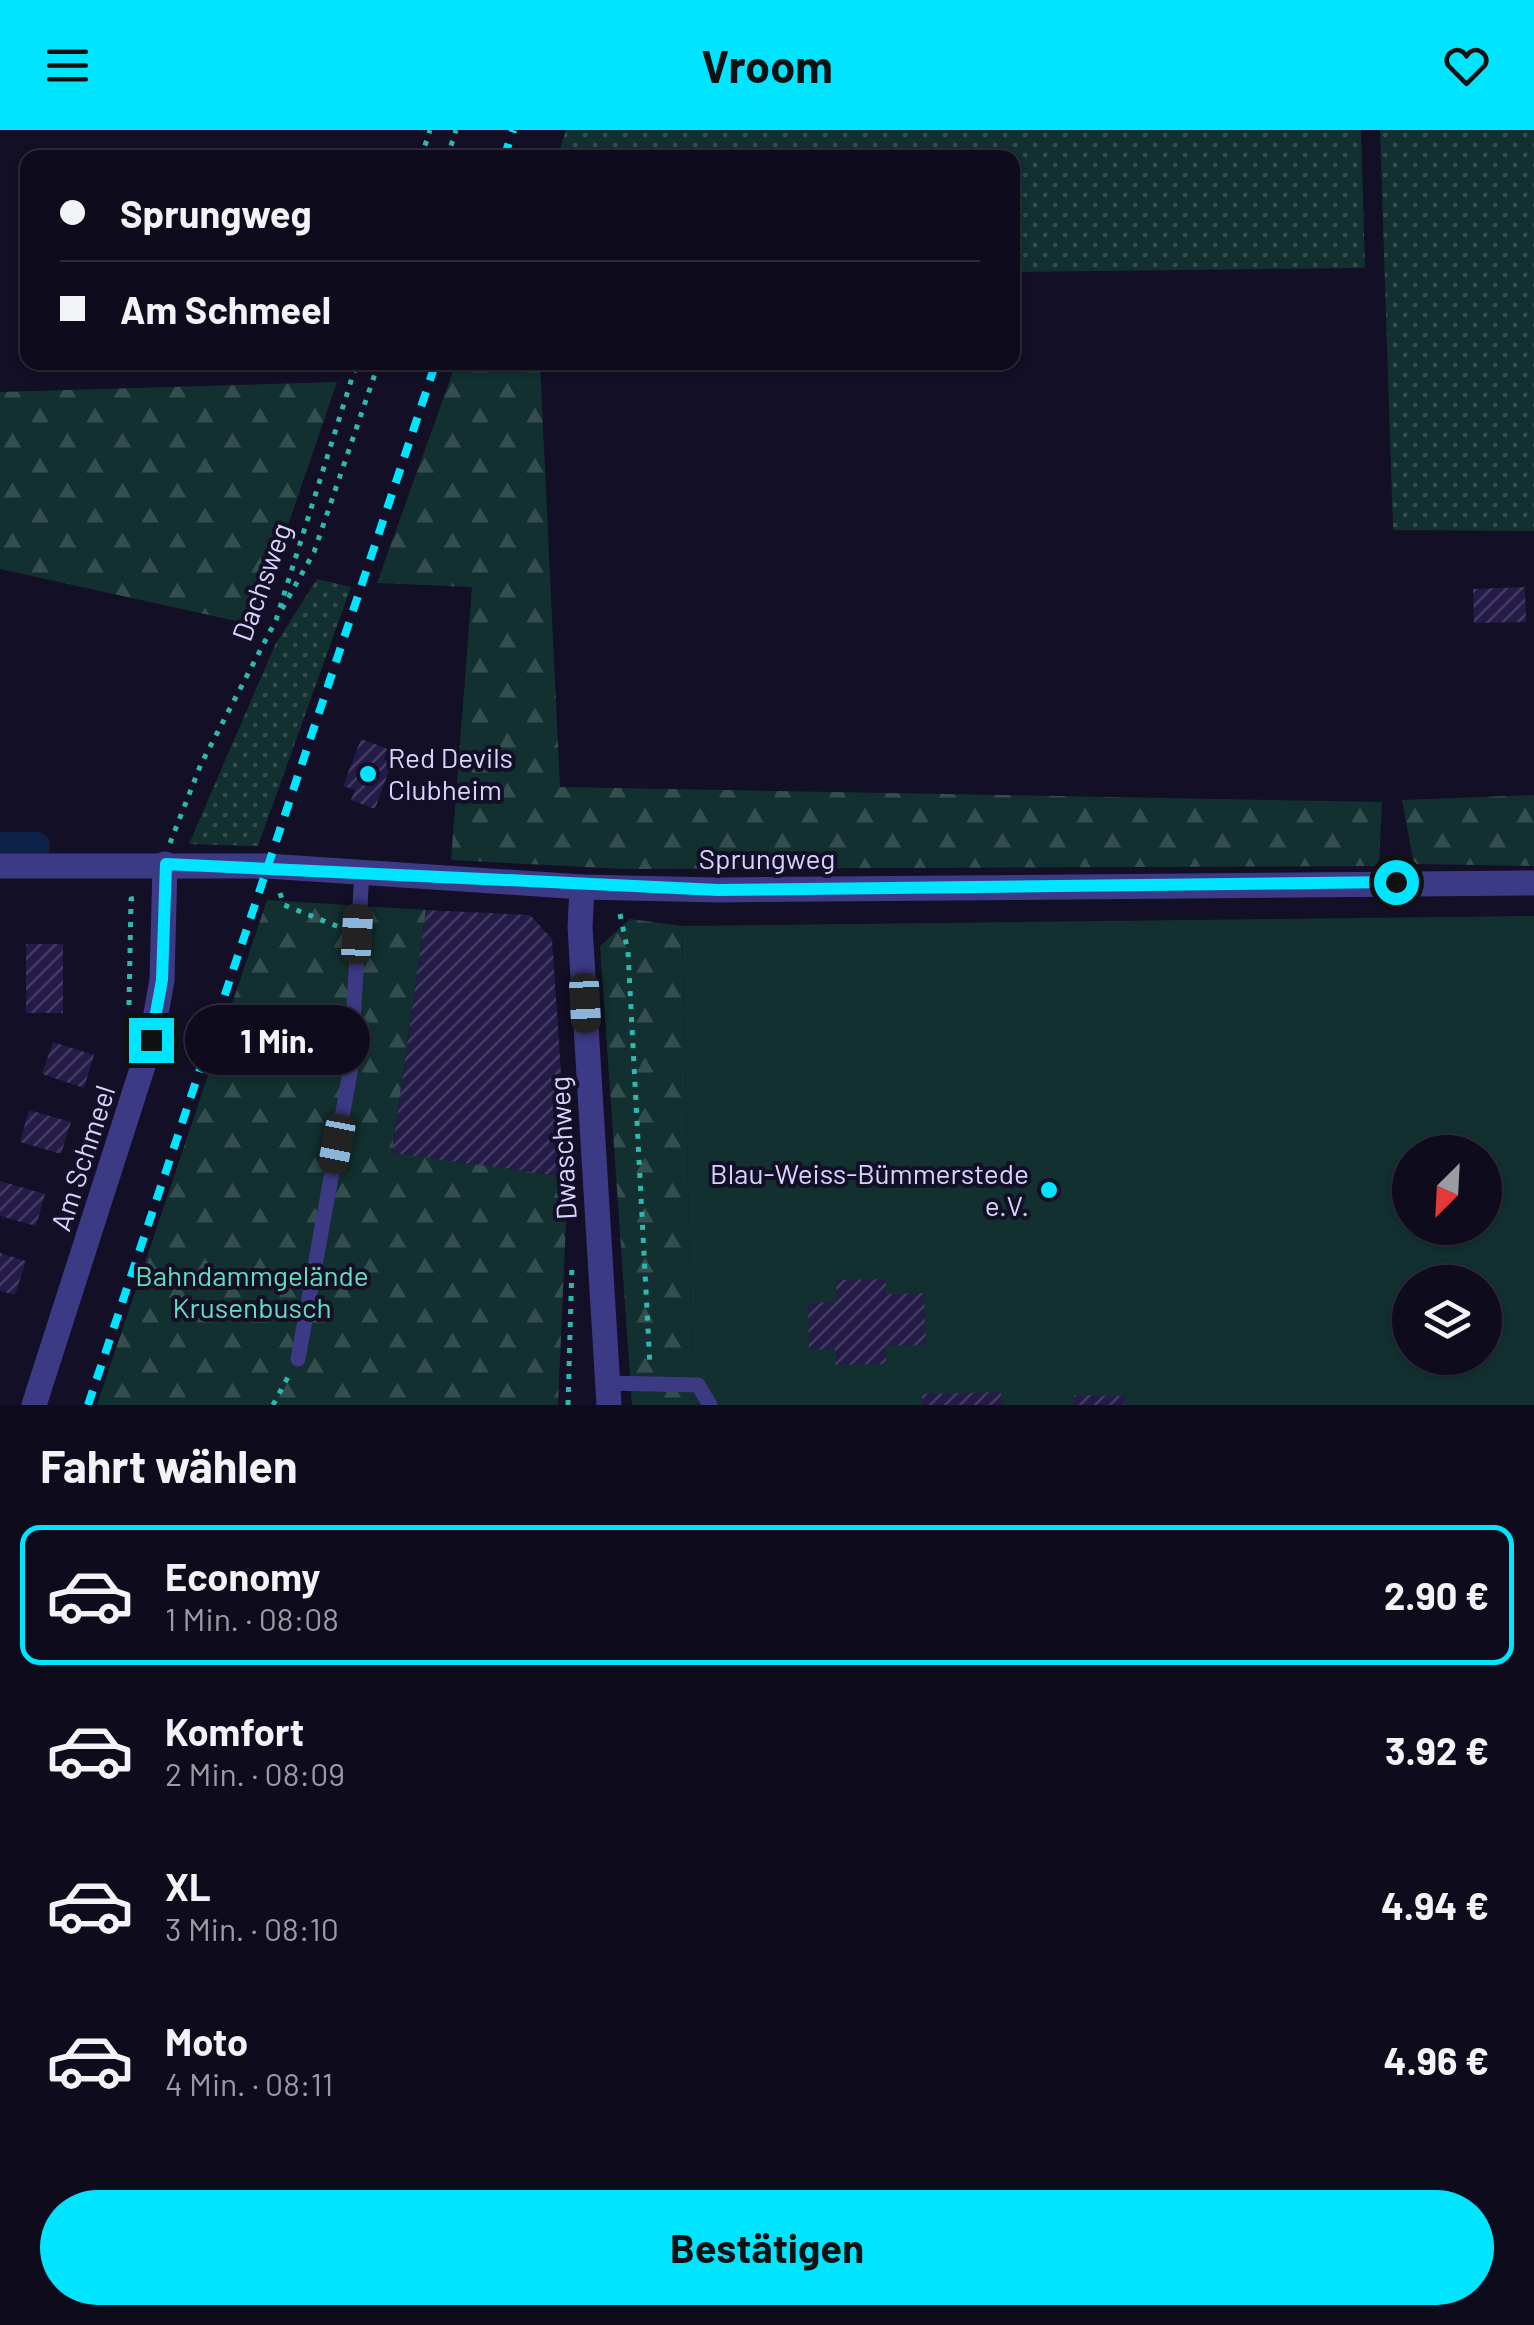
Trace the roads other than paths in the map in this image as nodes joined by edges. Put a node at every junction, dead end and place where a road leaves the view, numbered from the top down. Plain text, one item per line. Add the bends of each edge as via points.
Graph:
1 (166, 864) junction
2 (0, 866) edge
3 (362, 872) junction
4 (1534, 883) edge
5 (582, 886) junction
6 (298, 1359) road end
7 (608, 1394) edge
8 (34, 1405) edge
9 (710, 1405) edge

1 - 2 street, Sprungweg
1 - 3 street, Sprungweg
1 - 8 street, Am Schmeel via 162,980 151,1040
3 - 5 street, Sprungweg
3 - 6 lane via 350,1073
4 - 5 street, Sprungweg
5 - 7 street, Dwaschweg
7 - 9 lane via 651,1382 698,1385

